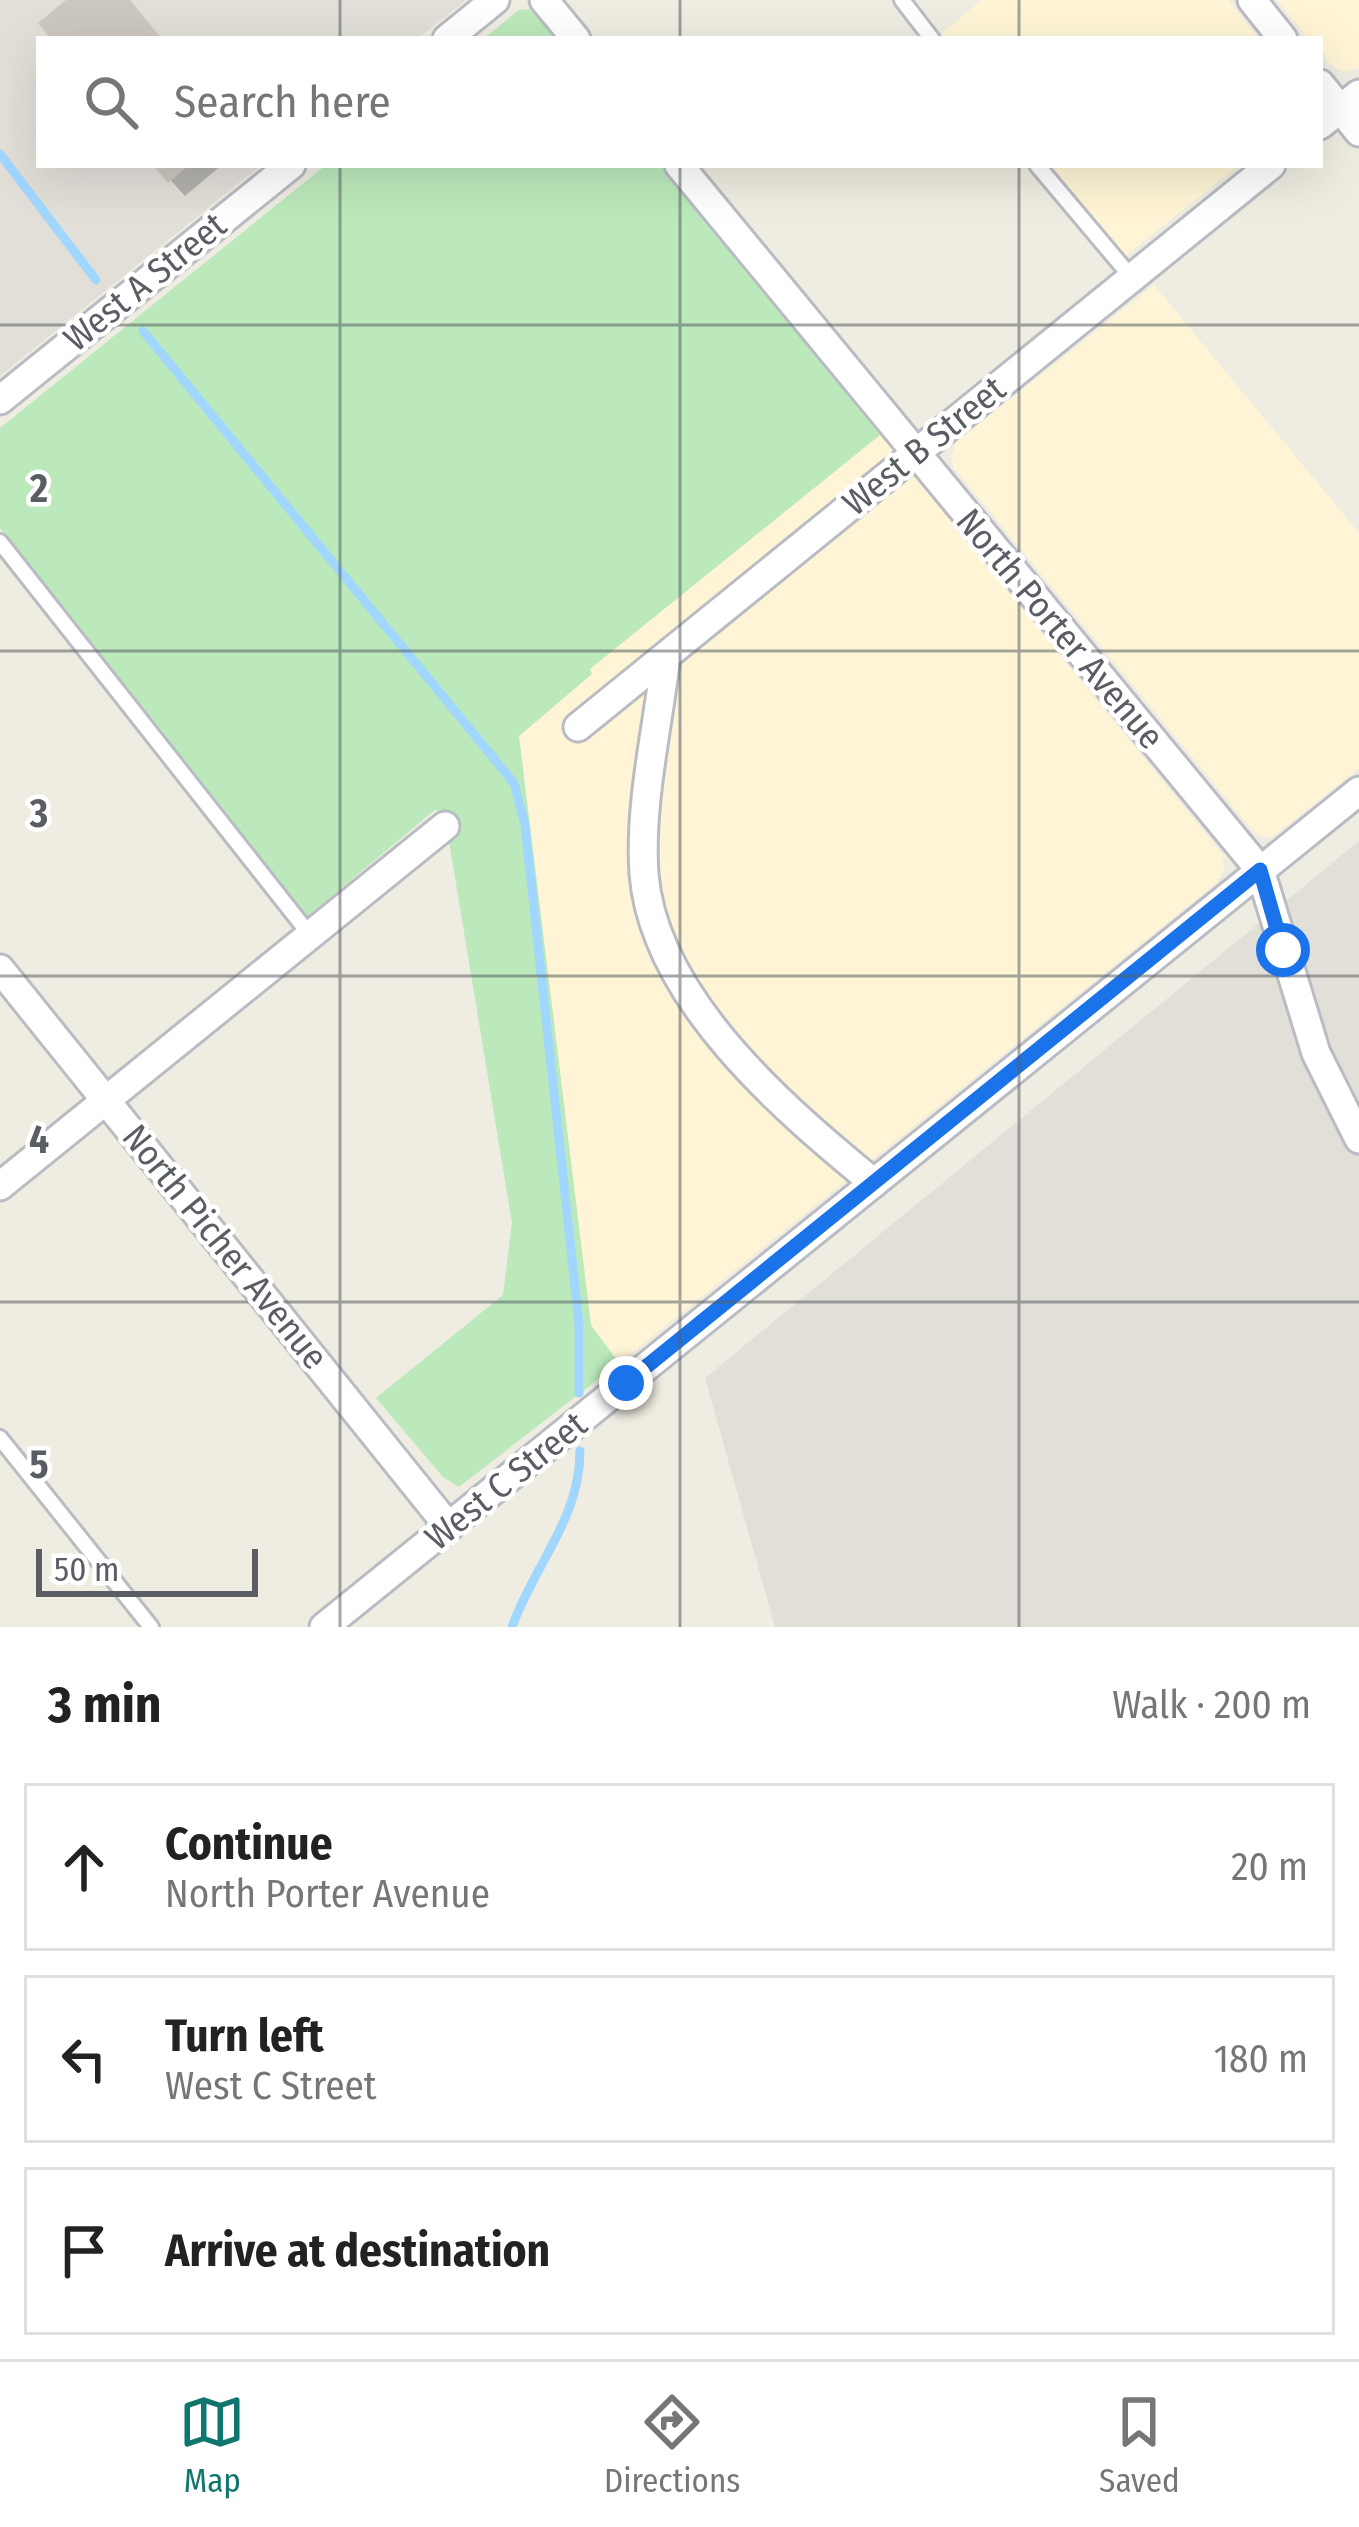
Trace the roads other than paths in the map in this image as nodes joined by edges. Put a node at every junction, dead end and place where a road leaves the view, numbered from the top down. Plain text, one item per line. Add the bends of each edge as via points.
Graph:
1 (495, 0) edge
2 (544, 0) edge
3 (902, 0) edge
4 (1252, 0) edge
5 (451, 36) edge
6 (574, 36) edge
7 (930, 36) edge
8 (1281, 36) edge
9 (1340, 109) edge
10 (1359, 132) edge
11 (287, 168) edge
12 (681, 168) edge
13 (1040, 168) edge
14 (1267, 168) edge
15 (1132, 278) junction
16 (0, 400) edge
17 (915, 453) junction
18 (0, 542) edge
19 (666, 656) junction
20 (578, 727) dead end
21 (1359, 791) edge
22 (445, 826) dead end
23 (1260, 870) junction
24 (310, 935) junction
25 (0, 969) edge
26 (106, 1100) junction
27 (1359, 1139) edge
28 (874, 1183) junction
29 (0, 1186) edge
30 (0, 1438) edge
31 (448, 1527) junction
32 (151, 1627) edge
33 (324, 1627) edge

1 - 5 street
2 - 6 street
3 - 7 lane
4 - 8 street
9 - 10 street
11 - 16 street, West A Street
12 - 17 street, North Porter Avenue
13 - 15 lane
14 - 15 street, West B Street
15 - 17 street, West B Street
17 - 19 street, West B Street
17 - 23 street, North Porter Avenue
18 - 24 lane
19 - 20 street, West B Street
19 - 28 street via 643,850 654,915 721,1040 776,1101
21 - 23 street, West C Street
22 - 24 street
23 - 27 street, North Porter Avenue via 1316,1053
23 - 28 street, West C Street
24 - 26 street
25 - 26 street, North Picher Avenue
26 - 29 street
26 - 31 street, North Picher Avenue
28 - 31 street, West C Street
30 - 32 lane
31 - 33 street, West C Street

